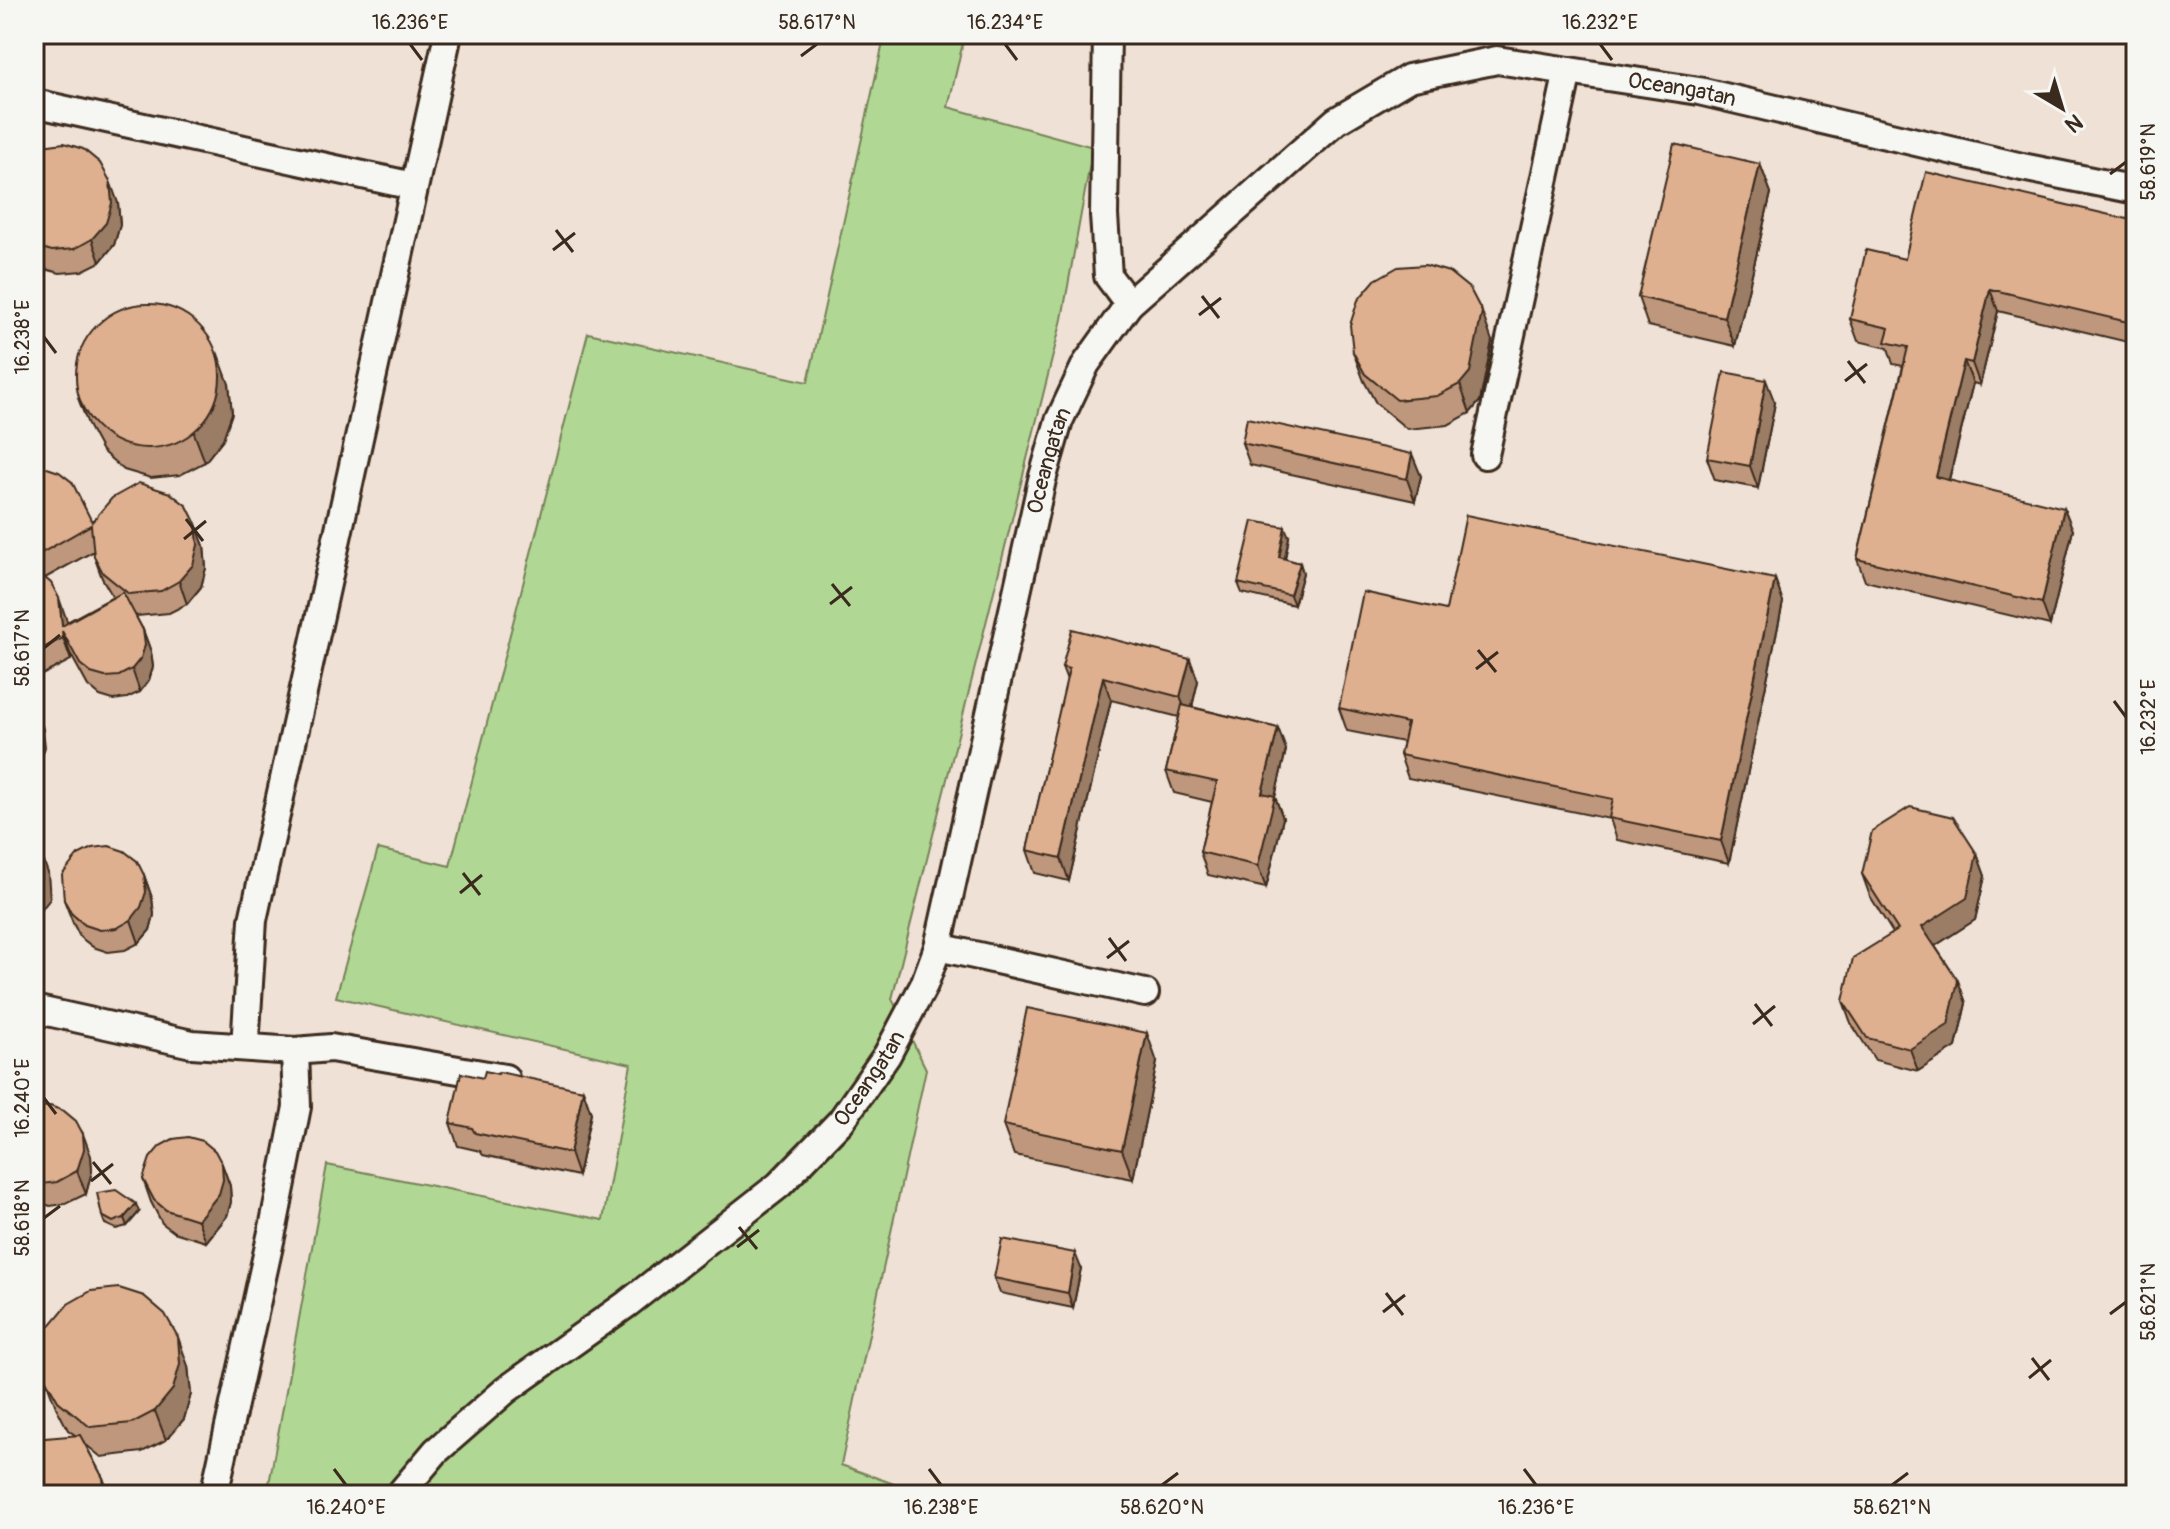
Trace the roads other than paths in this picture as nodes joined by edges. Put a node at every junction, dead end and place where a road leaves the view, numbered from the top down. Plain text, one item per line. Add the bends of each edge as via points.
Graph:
1 (448, 34) edge
2 (1107, 34) edge
3 (1568, 71) junction
4 (34, 103) edge
5 (413, 186) junction
6 (2136, 190) edge
7 (1129, 304) junction
8 (1485, 455) dead end
9 (938, 947) junction
10 (1145, 993) dead end
11 (34, 1009) edge
12 (245, 1047) junction
13 (295, 1051) junction
14 (505, 1078) edge
15 (214, 1495) edge
16 (399, 1495) edge

1 - 5 street
2 - 7 street via 1108,276
3 - 6 street, Oceangatan via 1699,91
3 - 7 street, Oceangatan via 1497,60 1409,78 1336,121
3 - 8 street
4 - 5 street
5 - 12 street via 253,920
7 - 9 street, Oceangatan via 1086,364 1055,436
9 - 10 street
9 - 16 street, Oceangatan via 887,1055 841,1121 779,1185 506,1390 436,1451
11 - 12 street via 192,1044
12 - 13 street
13 - 14 street via 331,1048
13 - 15 street via 297,1107

